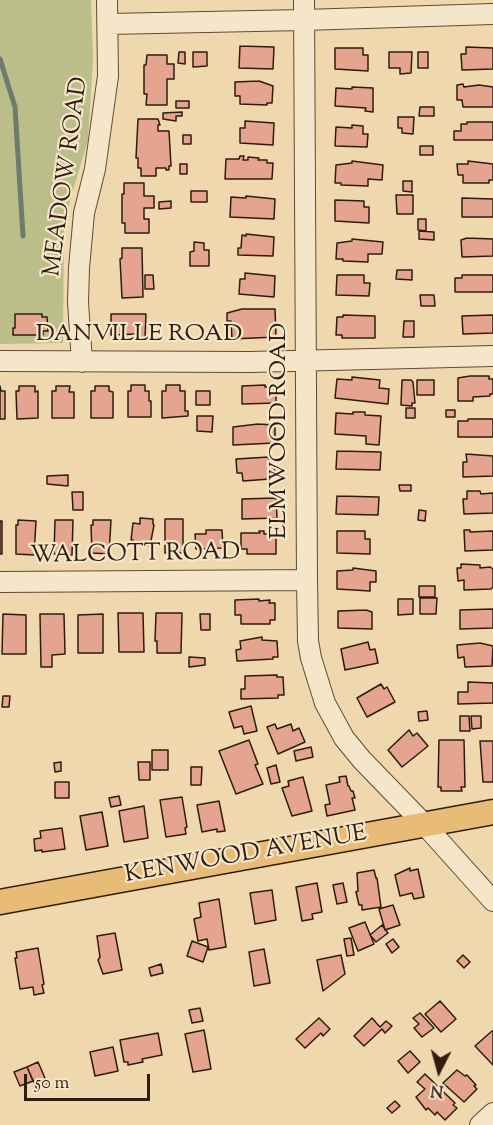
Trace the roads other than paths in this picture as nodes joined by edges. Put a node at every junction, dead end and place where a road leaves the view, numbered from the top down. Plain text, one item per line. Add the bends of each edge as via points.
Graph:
1 (107, 0) edge
2 (304, 0) edge
3 (493, 14) edge
4 (304, 20) junction
5 (108, 24) junction
6 (493, 356) edge
7 (306, 360) junction
8 (0, 361) edge
9 (82, 362) junction
10 (307, 579) junction
11 (0, 582) edge
12 (493, 812) edge
13 (424, 824) junction
14 (493, 901) edge
15 (0, 902) edge
16 (493, 1113) edge
17 (480, 1125) edge

1 - 5 street, MEADOW ROAD
2 - 4 street, ELMWOOD ROAD
3 - 4 street
4 - 5 street
4 - 7 street, ELMWOOD ROAD
5 - 9 street, MEADOW ROAD via 104,111 81,241 78,302
6 - 7 street, DANVILLE ROAD
7 - 9 street, DANVILLE ROAD
7 - 10 street, ELMWOOD ROAD
8 - 9 street, DANVILLE ROAD
10 - 11 street, WALCOTT ROAD
10 - 13 street, ELMWOOD ROAD via 311,658 334,723 362,760
12 - 13 main road, KENWOOD AVENUE
13 - 14 street, ELMWOOD ROAD
13 - 15 main road, KENWOOD AVENUE
16 - 17 street

